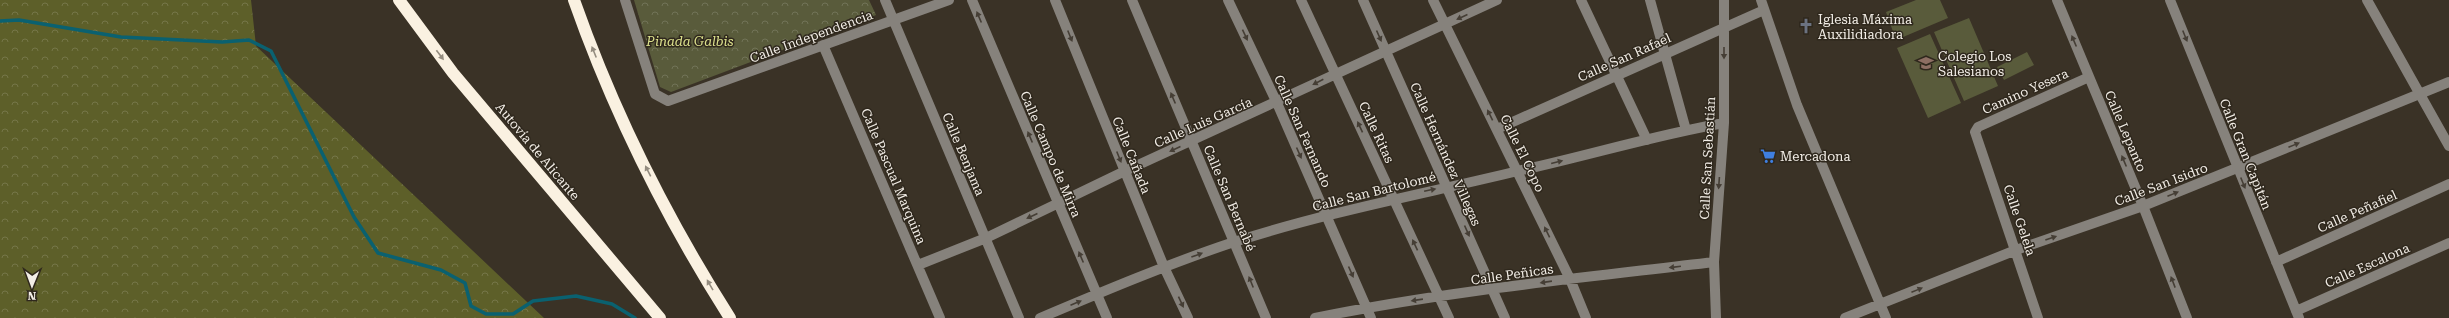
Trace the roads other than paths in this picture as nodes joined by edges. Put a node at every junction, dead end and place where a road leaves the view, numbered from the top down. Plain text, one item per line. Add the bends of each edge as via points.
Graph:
1 (399, 0) edge
2 (574, 0) edge
3 (625, 0) edge
4 (885, 0) edge
5 (949, 0) edge
6 (972, 0) edge
7 (1055, 0) edge
8 (1132, 0) edge
9 (1228, 0) edge
10 (1300, 0) edge
11 (1363, 0) edge
12 (1433, 0) edge
13 (1497, 0) edge
14 (1581, 0) edge
15 (1650, 0) edge
16 (1724, 0) edge
17 (1761, 0) edge
18 (2057, 0) edge
19 (2170, 0) edge
20 (2367, 0) edge
21 (1764, 10) junction
22 (893, 20) junction
23 (1445, 25) junction
24 (1724, 27) junction
25 (823, 45) junction
26 (1386, 53) junction
27 (1665, 53) junction
28 (1336, 73) junction
29 (1616, 76) junction
30 (2089, 76) junction
31 (2449, 82) edge
32 (2420, 94) junction
33 (1277, 103) junction
34 (1724, 123) junction
35 (1496, 129) junction
36 (1686, 130) junction
37 (1975, 132) joint
38 (1647, 140) junction
39 (1191, 142) junction
40 (2449, 146) edge
41 (2237, 168) junction
42 (1124, 171) junction
43 (1518, 172) junction
44 (2449, 184) edge
45 (1447, 186) junction
46 (1393, 198) junction
47 (1058, 204) junction
48 (2143, 206) junction
49 (1327, 216) junction
50 (986, 238) junction
51 (1234, 242) junction
52 (2449, 242) edge
53 (2016, 250) junction
54 (1714, 262) junction
55 (2276, 262) junction
56 (918, 265) junction
57 (1164, 267) junction
58 (1570, 279) junction
59 (1493, 290) junction
60 (1097, 294) junction
61 (1440, 297) junction
62 (1881, 305) junction
63 (1367, 308) junction
64 (2298, 315) edge
65 (660, 318) edge
66 (730, 318) edge
67 (940, 318) edge
68 (1019, 318) edge
69 (1040, 318) edge
70 (1107, 318) edge
71 (1188, 318) edge
72 (1266, 318) edge
73 (1315, 318) edge
74 (1371, 318) edge
75 (1449, 318) edge
76 (1505, 318) edge
77 (1586, 318) edge
78 (1716, 318) edge
79 (1845, 318) edge
80 (1886, 318) edge
81 (2038, 318) edge
82 (2187, 318) edge

1 -> 65 highway, Autovía de Alicante via 453,73
66 -> 2 highway via 679,231 644,164 615,102
3 - 25 street, Calle Independencia via 655,94 668,101
4 - 22 street, Calle Benjama
5 - 22 street, Calle Independencia
47 -> 6 street, Calle Campo de Mirra
7 -> 42 street, Calle Cañada
39 -> 8 street, Calle San Bernabé
9 -> 33 street, Calle San Fernando
10 - 28 street, Calle Ritas
11 -> 26 street, Calle Hernández Villegas
12 - 23 street, Calle El Copo
13 -> 23 street, Calle Luis García
14 - 29 street
15 - 27 street
16 - 24 street, Calle San Sebastián
17 - 21 street
30 -> 18 street, Calle Lepanto
19 -> 41 street, Calle Gran Capitán
20 - 32 street
21 - 24 street, Calle San Rafael
21 - 62 street via 1796,105
22 - 25 street, Calle Independencia
22 - 50 street, Calle Benjama
23 - 26 street, Calle Luis García
35 -> 23 street, Calle El Copo
24 - 27 street, Calle San Rafael
24 -> 34 street, Calle San Sebastián
25 - 56 street, Calle Pascual Marquina
26 - 28 street, Calle Luis García
26 - 45 street, Calle Hernández Villegas
27 - 29 street, Calle San Rafael
27 - 36 street
28 -> 33 street, Calle Luis García
46 -> 28 street, Calle Ritas
29 - 35 street, Calle San Rafael
29 - 38 street
30 - 37 street, Camino Yesera via 1978,127
48 -> 30 street, Calle Lepanto
31 - 32 street, Calle San Isidro
32 - 40 street
41 -> 32 street, Calle San Isidro
33 - 39 street, Calle Luis García
33 -> 49 street, Calle San Fernando
34 - 36 street, Calle San Bartolomé
34 -> 54 street, Calle San Sebastián
35 - 43 street, Calle El Copo
36 - 38 street, Calle San Bartolomé
37 - 53 street, Calle Gelela
43 -> 38 street, Calle San Bartolomé
39 -> 42 street, Calle Luis García
39 - 51 street, Calle San Bernabé
48 -> 41 street, Calle San Isidro
41 -> 55 street, Calle Gran Capitán
42 - 47 street, Calle Luis García
42 - 57 street, Calle Cañada
43 - 45 street, Calle San Bartolomé
58 -> 43 street, Calle El Copo
44 - 55 street, Calle Peñafiel
46 -> 45 street, Calle San Bartolomé
45 -> 59 street, Calle Hernández Villegas
46 - 49 street, Calle San Bartolomé
61 -> 46 street, Calle Ritas
47 -> 50 street, Calle Luis García
60 -> 47 street, Calle Campo de Mirra
53 -> 48 street, Calle San Isidro
82 -> 48 street, Calle Lepanto
49 - 51 street, Calle San Bartolomé
49 -> 63 street, Calle San Fernando
50 - 56 street, Calle Luis García
50 - 68 street, Calle Benjama
57 -> 51 street, Calle San Bartolomé
72 -> 51 street, Calle San Bernabé
52 - 64 street, Calle Escalona
62 -> 53 street, Calle San Isidro
53 - 81 street, Calle Gelela
54 -> 58 street, Calle Peñicas
54 - 78 street, Calle San Sebastián
55 - 64 street, Calle Gran Capitán
56 - 67 street, Calle Pascual Marquina
57 - 60 street, Calle San Bartolomé
57 -> 71 street, Calle Cañada
58 -> 59 street, Calle Peñicas
58 - 77 street, Calle El Copo
59 - 61 street, Calle Peñicas
59 - 76 street, Calle Hernández Villegas
69 -> 60 street, Calle San Bartolomé
60 - 70 street, Calle Campo de Mirra
61 -> 63 street, Calle Peñicas
61 - 75 street, Calle Ritas
62 - 79 street, Calle San Isidro
62 - 80 street
63 - 73 street, Calle Peñicas
63 - 74 street, Calle San Fernando

